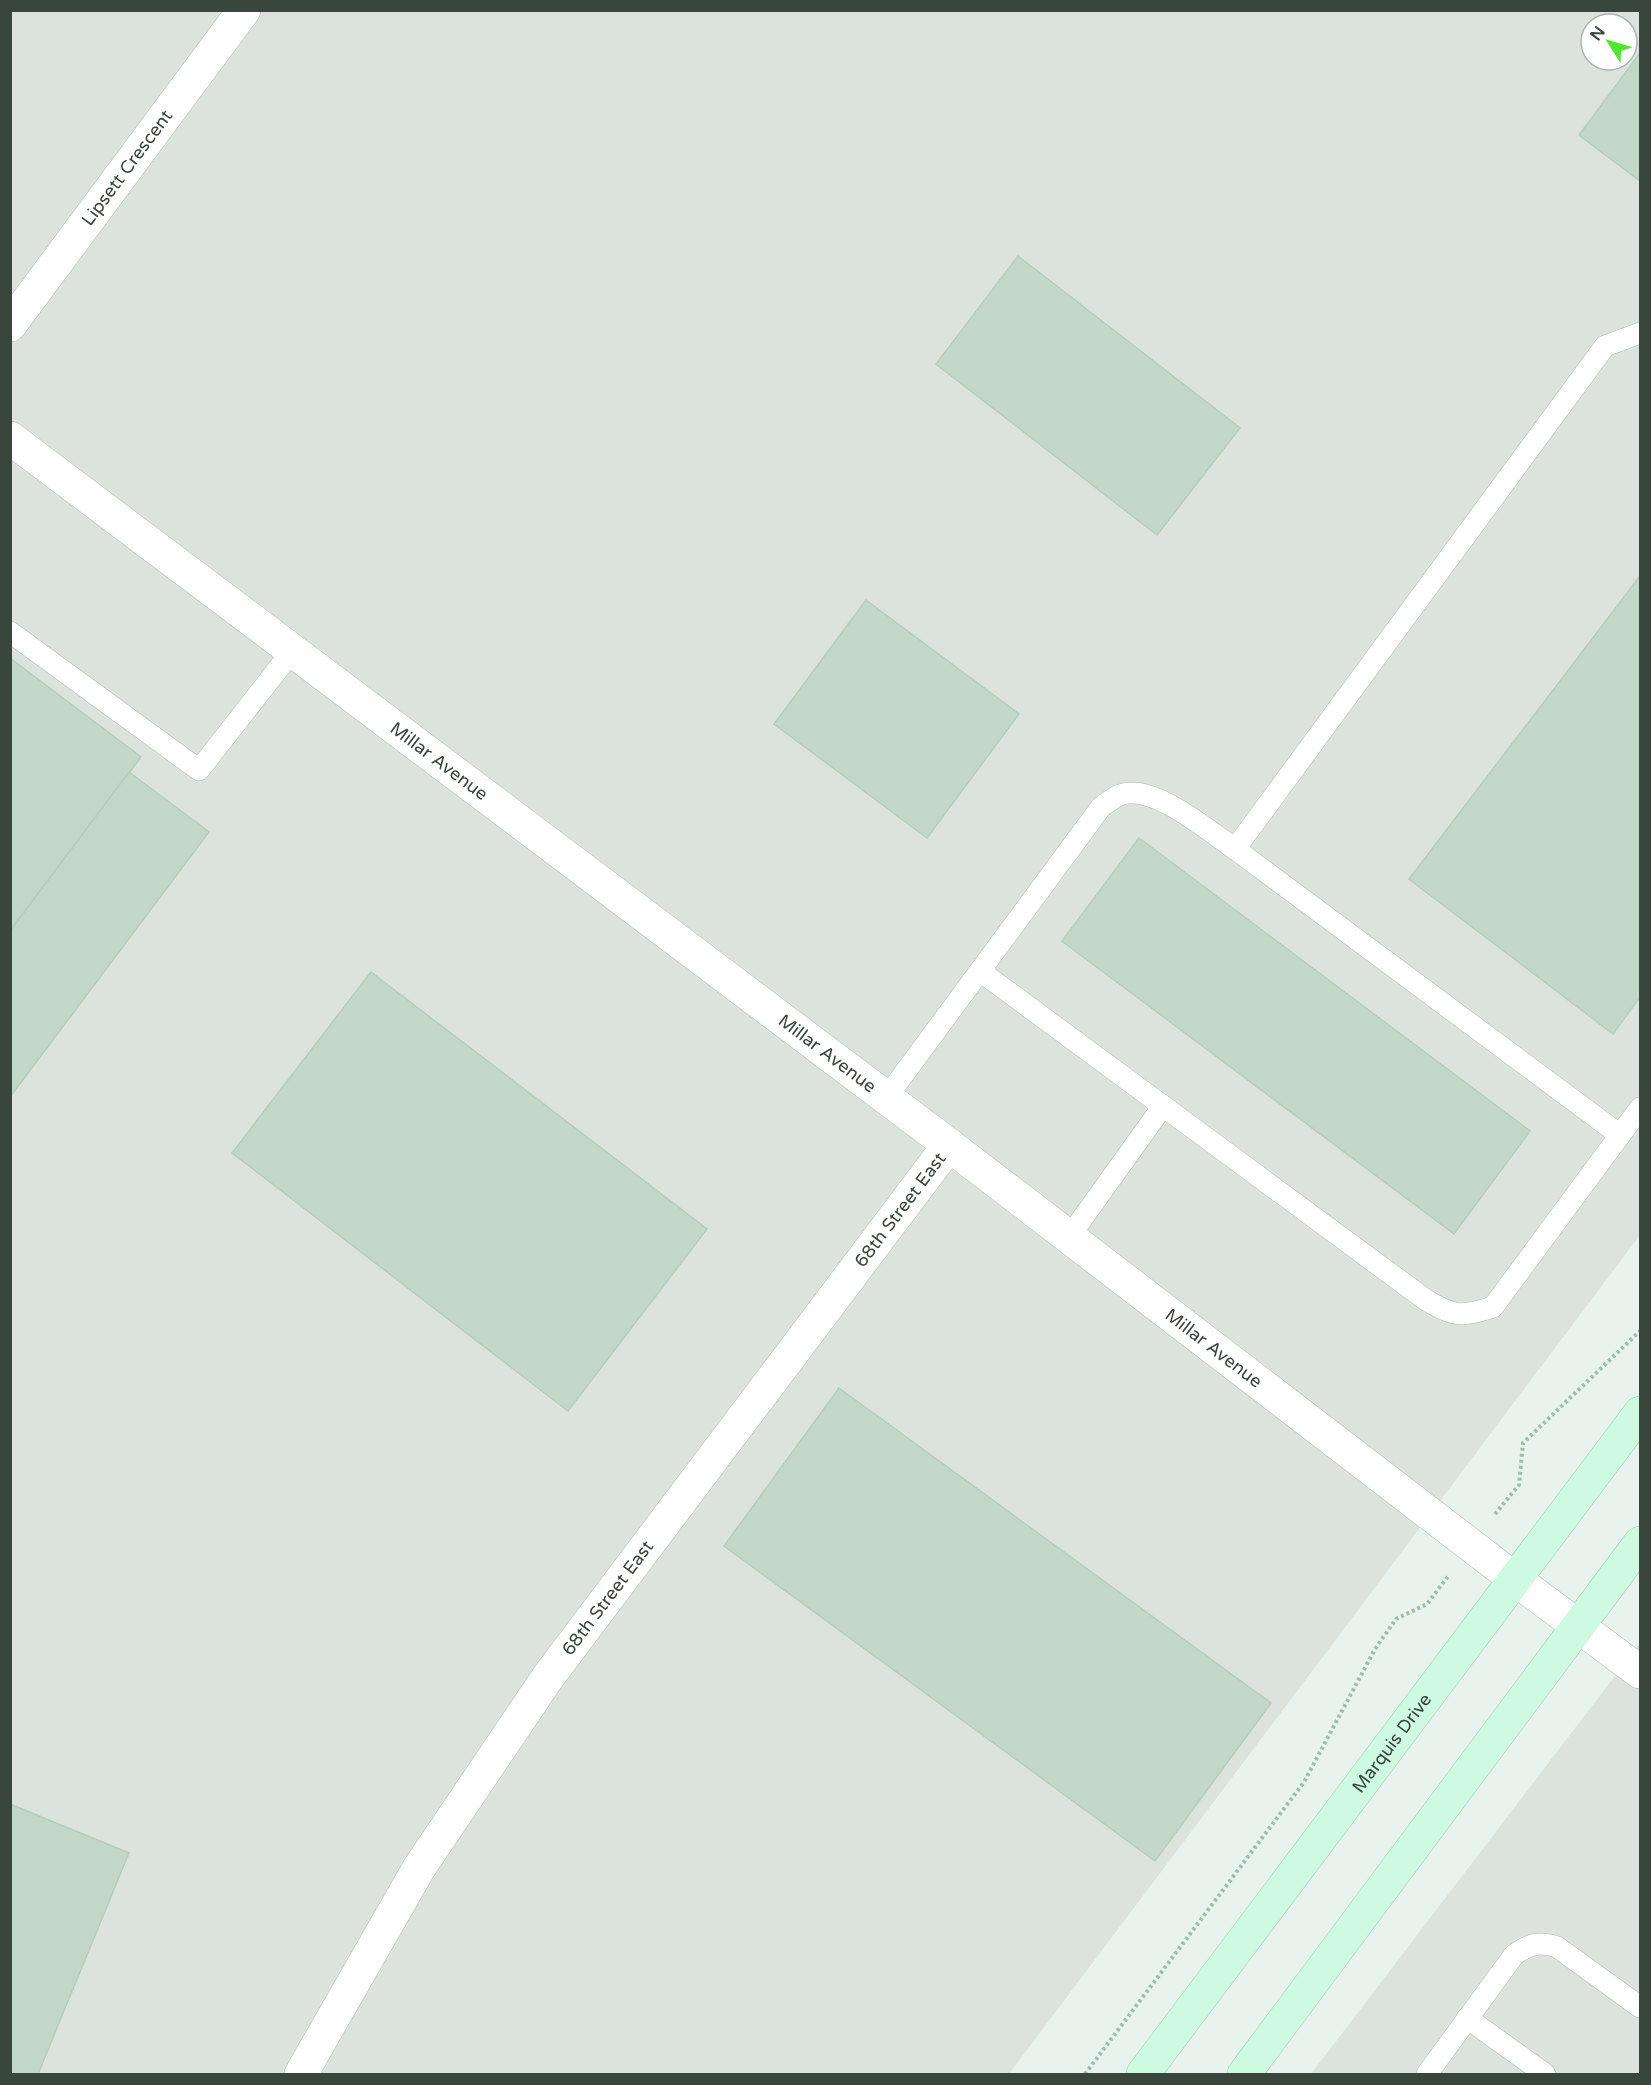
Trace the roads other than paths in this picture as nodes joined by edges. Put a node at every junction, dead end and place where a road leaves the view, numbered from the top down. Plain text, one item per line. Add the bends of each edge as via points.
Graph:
1 (244, 10) edge
2 (10, 325) edge
3 (1641, 333) edge
4 (10, 438) edge
5 (10, 632) edge
6 (293, 650) junction
7 (1235, 849) junction
8 (980, 971) junction
9 (886, 1098) junction
10 (1163, 1106) junction
11 (1641, 1108) edge
12 (1620, 1135) junction
13 (949, 1145) junction
14 (1069, 1237) junction
15 (1641, 1413) edge
16 (1641, 1543) edge
17 (1516, 1580) junction
18 (1578, 1625) junction
19 (1641, 1672) edge
20 (1641, 2007) edge
21 (1467, 2018) junction
22 (301, 2074) edge
23 (1143, 2074) edge
24 (1244, 2074) edge
25 (1427, 2074) edge
26 (1545, 2074) edge

1 - 2 street, Lipsett Crescent
3 - 7 lane via 1605,346
4 - 6 street, Millar Avenue
5 - 6 lane via 199,770
6 - 9 street, Millar Avenue
7 - 8 lane via 1166,802 1142,793 1121,794 1101,807
7 - 12 lane
8 - 9 lane
8 - 10 lane
9 - 13 street, Millar Avenue
10 - 12 lane via 1449,1314 1472,1314 1493,1307
10 - 14 lane
11 - 12 lane
13 - 14 street, Millar Avenue
13 - 22 street, 68th Street East via 548,1677 420,1868
14 - 17 street, Millar Avenue
15 - 17 main road, Marquis Drive
16 - 18 main road
17 - 18 street, Millar Avenue
17 - 23 main road, Marquis Drive
18 - 19 street, Millar Avenue
18 - 24 main road
20 - 21 lane via 1557,1947 1544,1943 1529,1944 1514,1954
21 - 25 lane
21 - 26 lane

